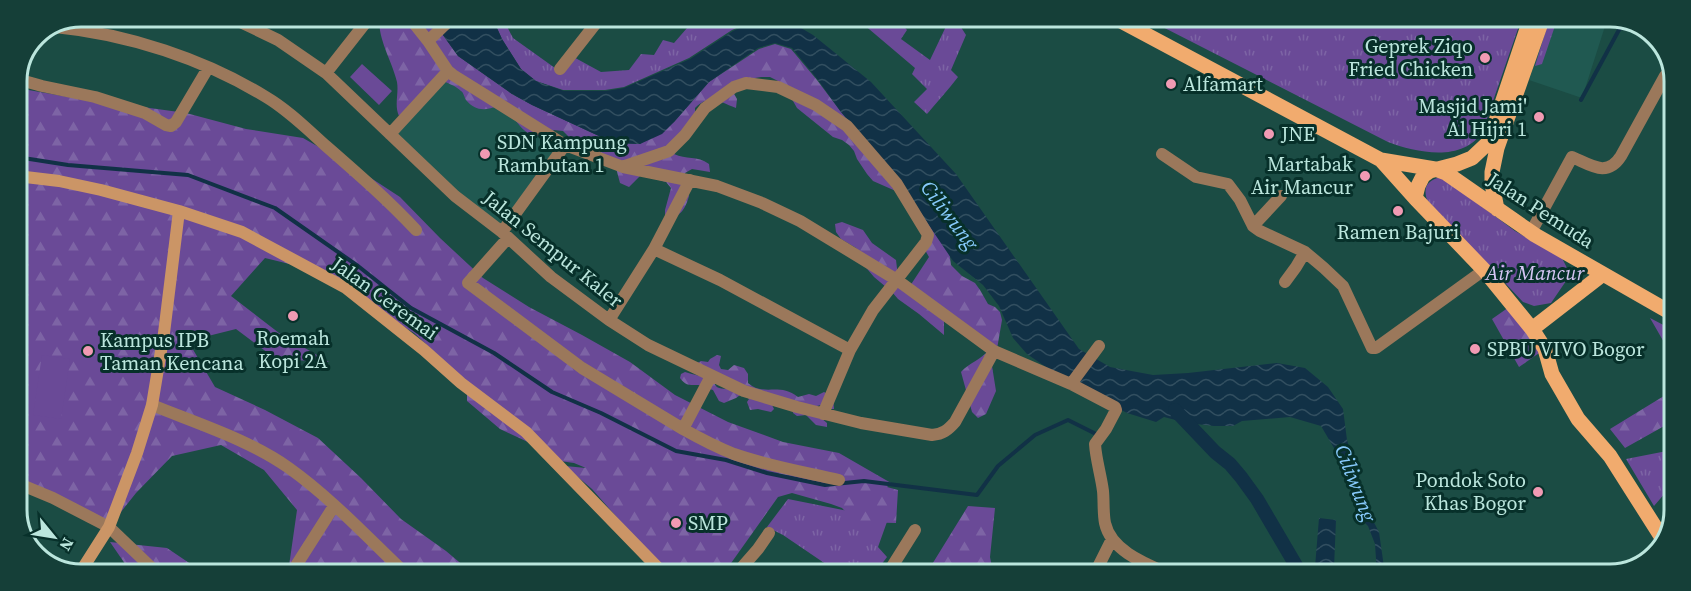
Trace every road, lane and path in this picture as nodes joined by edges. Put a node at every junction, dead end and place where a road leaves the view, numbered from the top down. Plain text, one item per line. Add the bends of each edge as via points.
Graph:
1 (258, 27) edge
2 (362, 27) edge
3 (420, 27) edge
4 (442, 27) edge
5 (593, 27) edge
6 (1132, 27) edge
7 (1528, 27) edge
8 (1540, 27) edge
9 (68, 29) edge
10 (432, 37) junction
11 (208, 68) junction
12 (560, 69) dead end
13 (448, 71) junction
14 (326, 73) junction
15 (1664, 78) edge
16 (27, 82) edge
17 (390, 134) junction
18 (565, 146) junction
19 (1162, 154) dead end
20 (1381, 160) junction
21 (623, 167) junction
22 (1435, 169) junction
23 (27, 177) edge
24 (690, 180) junction
25 (1281, 196) dead end
26 (1415, 198) junction
27 (1497, 209) junction
28 (179, 211) junction
29 (1253, 226) junction
30 (416, 230) dead end
31 (1531, 232) junction
32 (505, 235) junction
33 (654, 249) junction
34 (1305, 252) junction
35 (1484, 270) junction
36 (1604, 273) junction
37 (897, 280) junction
38 (1285, 282) dead end
39 (1664, 309) edge
40 (609, 320) junction
41 (1532, 329) junction
42 (1099, 346) dead end
43 (850, 350) junction
44 (994, 351) junction
45 (711, 376) junction
46 (1071, 383) junction
47 (152, 405) junction
48 (823, 414) junction
49 (683, 429) junction
50 (839, 480) dead end
51 (27, 487) edge
52 (334, 506) junction
53 (109, 526) junction
54 (915, 530) dead end
55 (769, 533) dead end
56 (1659, 533) edge
57 (1112, 539) junction
58 (85, 564) edge
59 (148, 564) edge
60 (297, 564) edge
61 (394, 564) edge
62 (653, 564) edge
63 (745, 564) edge
64 (894, 564) edge
65 (1100, 564) edge
66 (1141, 564) edge

1 - 14 street, Jalan Sempur Kaler
2 - 14 street
3 - 10 street
4 - 10 street
5 - 12 street
6 - 20 main road
7 - 22 main road via 1489,142 1472,158
8 - 27 main road via 1491,172
9 - 11 street via 116,35
10 - 13 street
11 - 16 street via 171,126 95,97
11 - 30 street via 267,97 292,116
13 - 17 street
13 - 18 street
14 - 17 street, Jalan Sempur Kaler
15 - 31 street via 1617,162 1602,169 1572,157
17 - 32 street, Jalan Sempur Kaler via 455,196
18 - 21 street
18 - 32 street
19 - 29 street via 1196,177 1228,184
20 - 22 main road, Jalan Pemuda
20 - 26 main road
21 - 24 street
21 - 37 street via 669,151 705,108 734,87 746,83 778,87 816,105 847,126 897,184 925,229 926,242
22 - 26 main road via 1423,176
22 - 27 main road, Jalan Pemuda
23 - 28 street, Jalan Ceremai via 101,190
24 - 33 street
24 - 37 street via 717,186 800,221
25 - 29 street
26 - 35 main road
27 - 31 main road, Jalan Pemuda
28 - 47 street
28 - 62 street, Jalan Ceremai via 242,232 346,288 526,432
29 - 34 street
31 - 36 main road, Jalan Pemuda
32 - 40 street, Jalan Sempur Kaler via 551,278
32 - 49 street via 468,283 582,368
33 - 40 street
33 - 43 street
34 - 35 street via 1343,286 1370,346 1376,348
34 - 38 street
35 - 41 main road
36 - 39 main road, Jalan Pemuda
36 - 41 main road
37 - 43 street via 873,310
37 - 44 street
40 - 45 street, Jalan Sempur Kaler via 648,345
41 - 56 main road via 1578,419 1610,456
42 - 46 street
43 - 48 street
44 - 46 street
44 - 48 street, Jalan Sempur Kaler via 955,422 939,434
45 - 48 street, Jalan Sempur Kaler via 744,391
45 - 49 street
46 - 57 street via 1116,408 1095,444 1105,521
47 - 52 street via 251,446 288,467
47 - 53 street
49 - 50 street via 734,454
51 - 53 street
52 - 60 street
52 - 61 street
53 - 58 street
53 - 59 street
54 - 64 street
55 - 63 street
57 - 65 street
57 - 66 street

